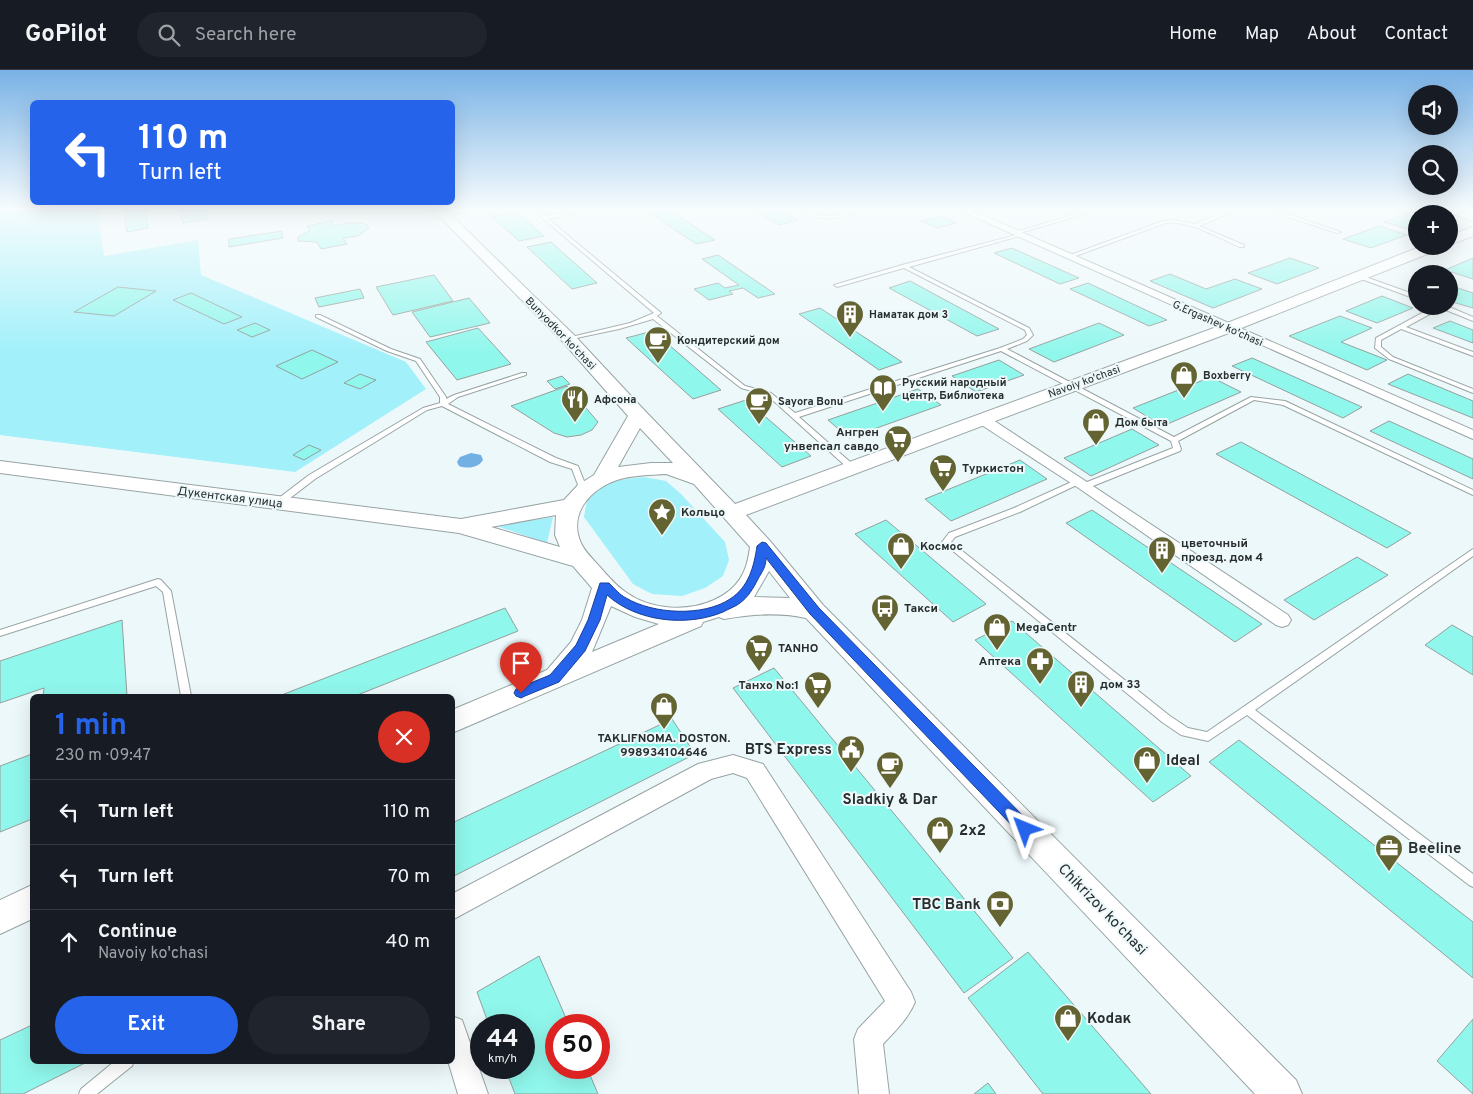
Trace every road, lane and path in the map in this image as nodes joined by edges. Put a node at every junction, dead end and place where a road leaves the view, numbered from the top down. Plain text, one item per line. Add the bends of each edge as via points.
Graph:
1 (487, 258) edge
2 (592, 258) edge
3 (933, 258) edge
4 (1070, 258) edge
5 (1405, 258) edge
6 (904, 266) junction
7 (1358, 276) junction
8 (837, 285) dead end
9 (1408, 294) edge
10 (1458, 313) edge
11 (1423, 315) edge
12 (318, 316) dead end
13 (655, 317) junction
14 (1473, 319) edge
15 (1401, 327) junction
16 (1228, 328) junction
17 (569, 339) junction
18 (1002, 349) junction
19 (1473, 354) edge
20 (524, 374) dead end
21 (1069, 387) junction
22 (1473, 390) edge
23 (443, 404) junction
24 (638, 415) junction
25 (794, 416) junction
26 (982, 419) junction
27 (1473, 435) edge
28 (1174, 440) junction
29 (0, 467) edge
30 (852, 468) junction
31 (602, 478) junction
32 (701, 480) junction
33 (1082, 484) junction
34 (1473, 493) edge
35 (576, 499) junction
36 (278, 503) junction
37 (733, 512) junction
38 (460, 526) junction
39 (762, 546) junction
40 (1473, 552) edge
41 (580, 560) junction
42 (604, 586) junction
43 (814, 611) junction
44 (711, 612) junction
45 (1282, 620) dead end
46 (0, 633) edge
47 (555, 678) junction
48 (186, 694) edge
49 (1247, 709) junction
50 (455, 721) edge
51 (1473, 881) edge
52 (30, 903) edge
53 (455, 906) edge
54 (0, 916) edge
55 (455, 1039) edge
56 (123, 1064) edge
57 (86, 1094) edge
58 (473, 1094) edge
59 (874, 1094) edge
60 (1282, 1094) edge

1 - 17 main road, Bunyodkor ko'chasi
2 - 13 lane via 657,311
3 - 6 lane
4 - 16 street, G.Ergashev ko'chasi
5 - 7 main road, Navoiy ko'chasi
6 - 8 lane
6 - 18 lane via 1026,329 1030,335
7 - 9 lane
7 - 16 main road, Navoiy ko'chasi
10 - 14 lane
11 - 15 lane
12 - 23 lane via 389,350 418,360 443,396
13 - 17 lane
13 - 25 lane via 743,387 769,394
15 - 19 lane
15 - 22 lane via 1378,339 1378,348 1390,358
16 - 21 main road, Navoiy ko'chasi
16 - 27 street, G.Ergashev ko'chasi
17 - 24 main road, Bunyodkor ko'chasi
18 - 21 lane
18 - 25 lane
20 - 23 lane via 456,396
21 - 26 main road, Navoiy ko'chasi
21 - 28 lane
23 - 35 lane via 575,468
23 - 36 lane via 425,409 312,477
24 - 31 main road
24 - 32 main road
25 - 30 lane
26 - 30 main road, Navoiy ko'chasi
26 - 33 street
28 - 33 lane via 1177,449
28 - 34 lane via 1253,398 1284,403
29 - 36 main road, Дукентская улица
30 - 37 main road, Navoiy ko'chasi
31 - 32 main road via 640,469 666,468
31 - 35 main road
32 - 37 main road
33 - 45 street
33 - 49 lane via 952,535 946,542 1185,732 1208,737
35 - 38 main road
35 - 41 main road via 565,529
36 - 38 main road, Дукентская улица
37 - 39 main road
38 - 41 main road
39 - 43 main road, Chikrizov ko'chasi
39 - 44 main road via 760,566 748,589 734,602
40 - 49 lane
41 - 42 main road
42 - 44 main road via 621,601 646,611 670,616
42 - 47 main road via 581,648
43 - 44 main road via 788,605 754,605
43 - 60 main road, Chikrizov ko'chasi
44 - 47 main road
46 - 48 lane via 158,582 167,591
47 - 50 main road
49 - 51 lane
52 - 54 main road
53 - 59 street via 706,771 733,764 755,771 901,1002 868,1040
55 - 58 street
56 - 57 lane

